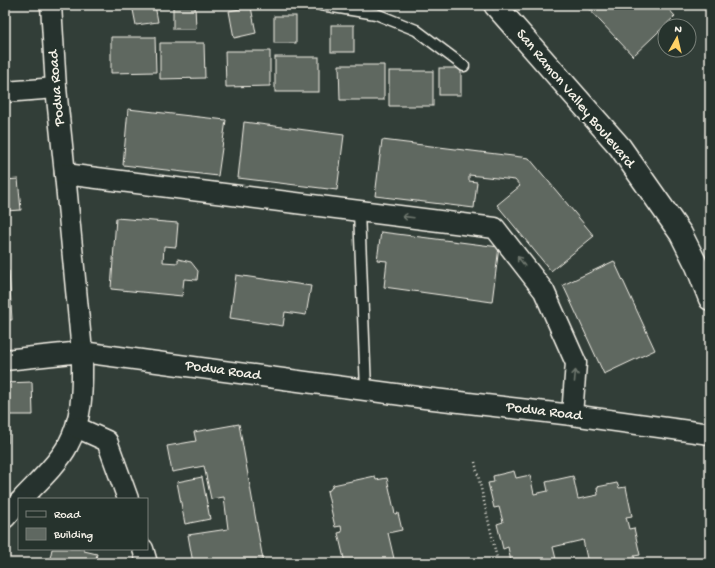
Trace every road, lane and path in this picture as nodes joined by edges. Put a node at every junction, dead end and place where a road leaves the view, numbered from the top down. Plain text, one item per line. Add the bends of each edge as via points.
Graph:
1 (51, 5) edge
2 (321, 5) edge
3 (495, 5) edge
4 (464, 66) dead end
5 (56, 88) junction
6 (5, 92) edge
7 (65, 174) junction
8 (359, 211) junction
9 (710, 299) edge
10 (82, 352) junction
11 (5, 360) edge
12 (366, 390) junction
13 (572, 415) junction
14 (76, 427) junction
15 (710, 434) edge
16 (475, 462) dead end
17 (23, 498) edge
18 (128, 498) edge
19 (18, 503) edge
20 (5, 518) edge
21 (143, 550) edge
22 (147, 563) edge
23 (498, 563) edge

1 - 5 street, Podva Road
2 - 4 lane via 376,14 416,30
3 - 9 main road, San Ramon Valley Boulevard via 620,147 682,234
5 - 6 street
5 - 7 street, Podva Road
7 - 8 street
7 - 10 street, Podva Road
8 - 12 lane
13 -> 8 street via 576,362 544,292 495,228
10 - 11 street
10 - 12 street, Podva Road
10 - 14 street via 82,405
12 - 13 street, Podva Road
13 - 15 street, Podva Road
14 - 17 street via 68,446
14 - 18 street via 107,441
16 - 23 path
19 - 20 street
21 - 22 street

